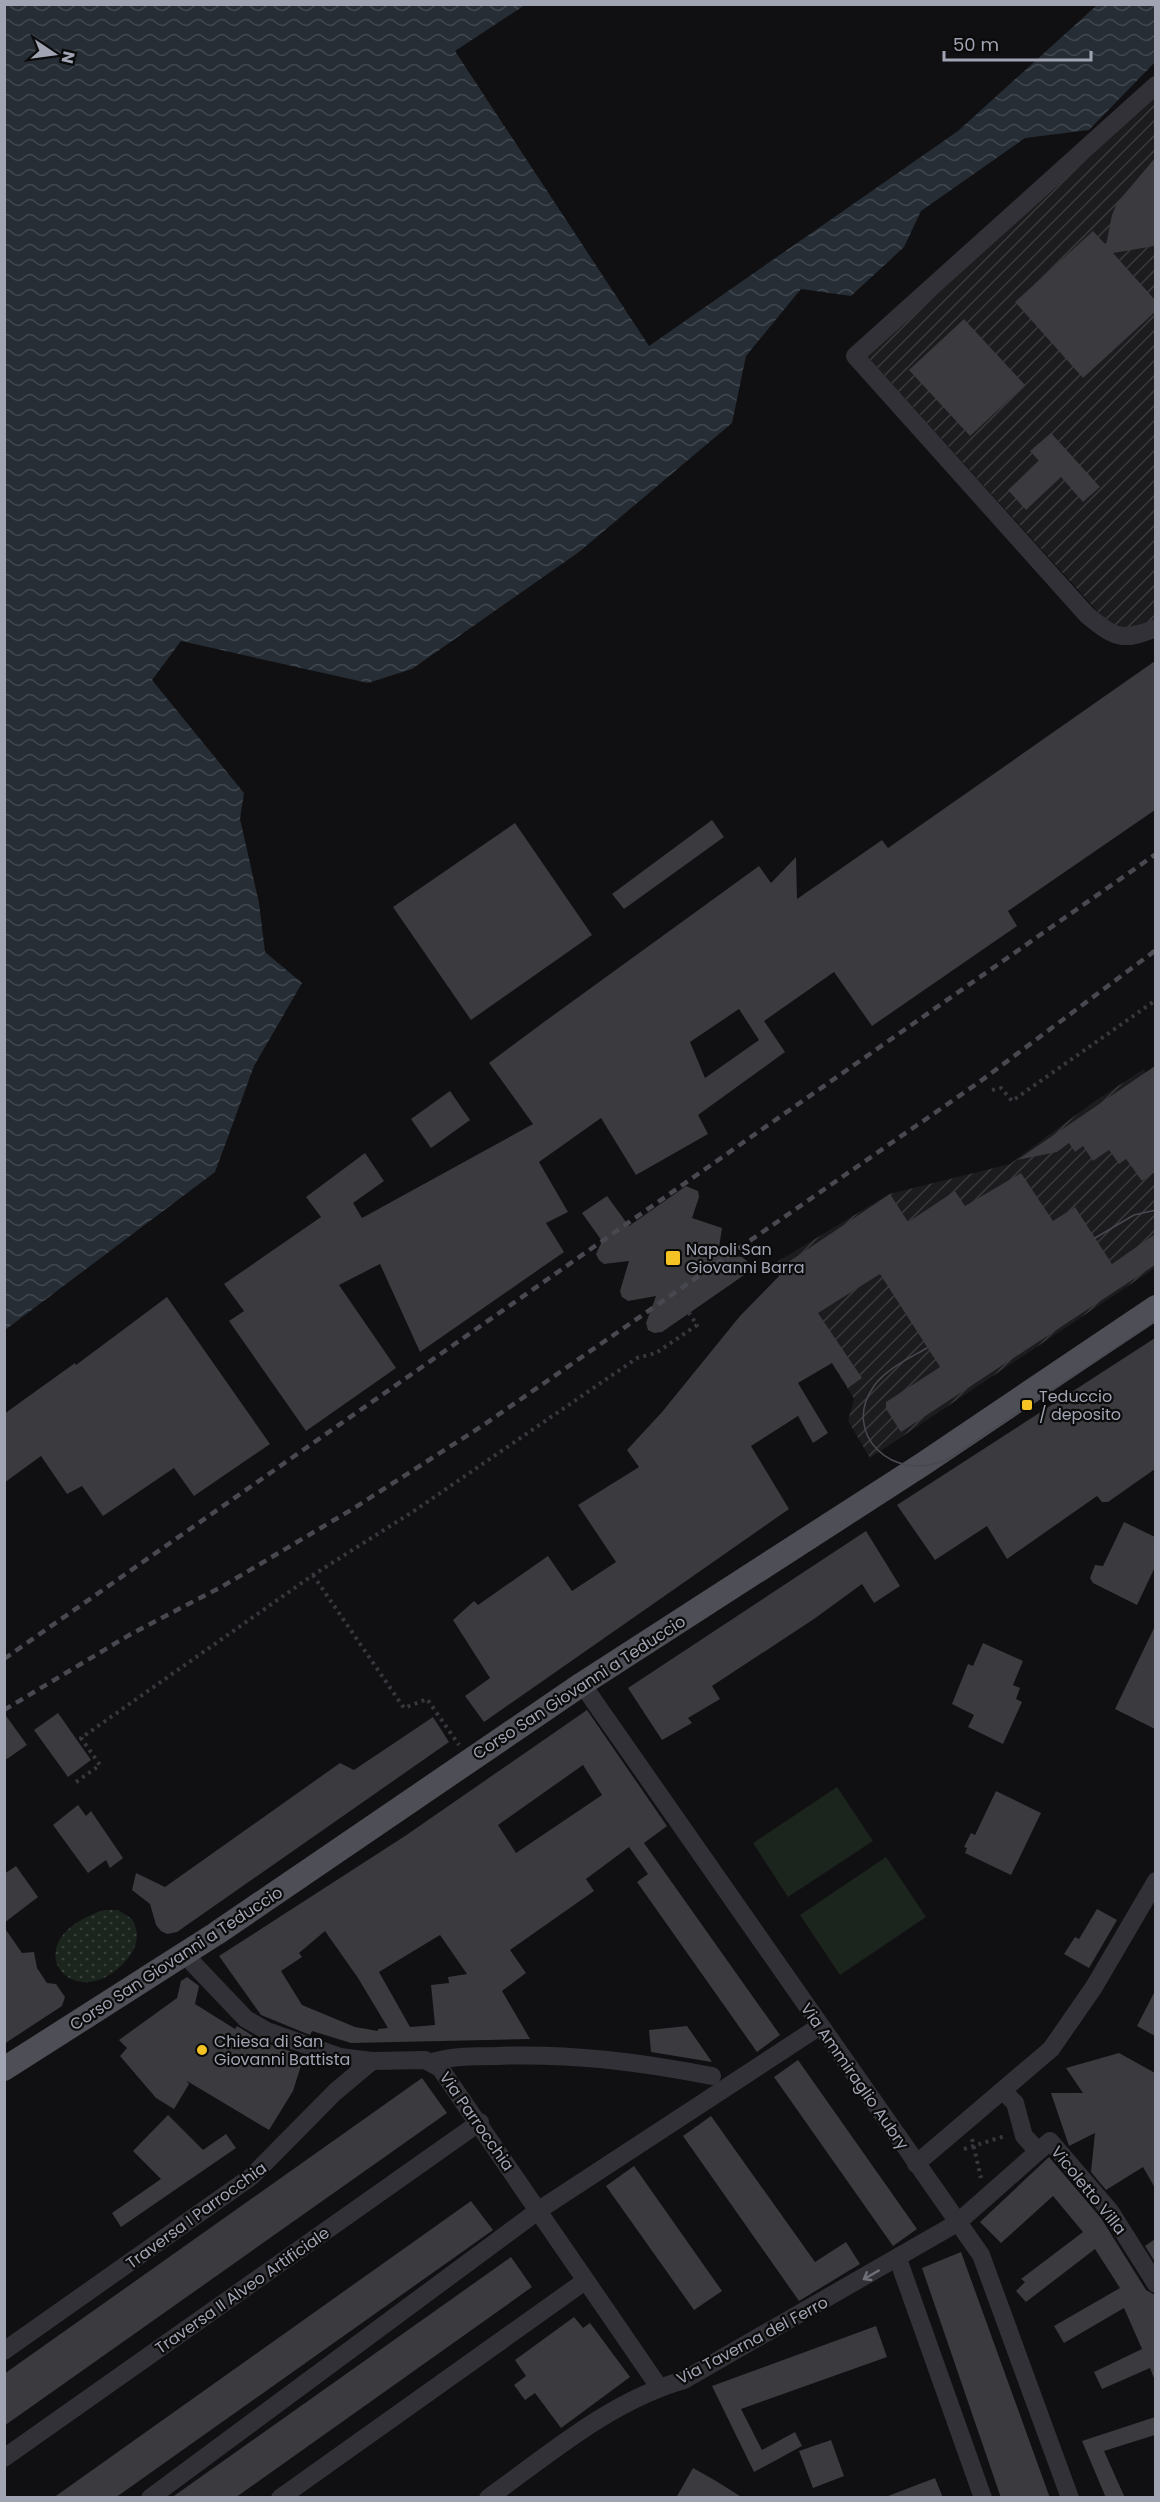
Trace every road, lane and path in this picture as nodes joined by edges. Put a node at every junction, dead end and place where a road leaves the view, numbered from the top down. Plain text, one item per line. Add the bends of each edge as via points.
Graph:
1 (1155, 85) edge
2 (1155, 628) edge
3 (1155, 1000) edge
4 (992, 1090) dead end
5 (1155, 1307) edge
6 (689, 1313) dead end
7 (313, 1575) junction
8 (582, 1684) junction
9 (460, 1747) dead end
10 (76, 1782) dead end
11 (1155, 1881) edge
12 (184, 1954) junction
13 (820, 2026) junction
14 (372, 2061) junction
15 (432, 2062) junction
16 (4, 2069) edge
17 (712, 2076) dead end
18 (1003, 2091) junction
19 (480, 2122) junction
20 (1023, 2131) junction
21 (972, 2138) dead end
22 (974, 2146) junction
23 (957, 2150) dead end
24 (1038, 2151) junction
25 (916, 2164) junction
26 (981, 2181) dead end
27 (538, 2210) junction
28 (957, 2223) junction
29 (898, 2259) junction
30 (585, 2281) junction
31 (1155, 2284) edge
32 (4, 2351) edge
33 (659, 2387) junction
34 (4, 2458) edge
35 (150, 2498) edge
36 (280, 2498) edge
37 (488, 2498) edge
38 (983, 2498) edge
39 (1070, 2498) edge

1 - 2 street via 855,356 1087,615 1106,631 1131,639
3 - 4 path via 1012,1101 1001,1088
5 - 8 main road, Corso San Giovanni a Teduccio via 923,1464
6 - 7 path via 697,1325 656,1353 637,1358 417,1509
7 - 9 path via 404,1708 427,1699
7 - 10 path via 81,1738 100,1765
8 - 12 main road, Corso San Giovanni a Teduccio
8 - 13 street, Via Ammiraglio Aubry
11 - 18 street via 1094,1987 1051,2049
12 - 14 street, Via Parrocchia via 246,2019 267,2031 340,2057
12 - 16 main road, Corso San Giovanni a Teduccio
13 - 25 street, Via Ammiraglio Aubry
13 - 27 street
14 - 15 street, Via Parrocchia
14 - 32 street, Traversa I Parrocchia via 335,2092 252,2176
15 - 17 street via 455,2057 563,2056 638,2062
15 - 19 street, Via Parrocchia via 447,2075
18 - 20 street via 1015,2103
18 - 25 street
19 - 27 street, Via Parrocchia
19 - 34 street, Traversa II Alveo Artificiale
20 - 22 path
20 - 24 street
21 - 22 path
22 - 23 path
22 - 26 path
24 - 28 street, Vicoletto Villa
24 - 31 street, Vicoletto Villa via 1050,2141 1110,2211
25 - 28 street, Via Ammiraglio Aubry
27 - 30 street, Via Parrocchia
27 - 35 street
28 - 29 street, Via Taverna del Ferro
28 - 39 street, Via Ammiraglio Aubry via 981,2255
29 -> 33 street, Via Taverna del Ferro via 684,2380
29 - 38 street
30 - 33 street, Via Parrocchia
30 - 36 street
33 - 37 street, Via Taverna del Ferro via 600,2418

